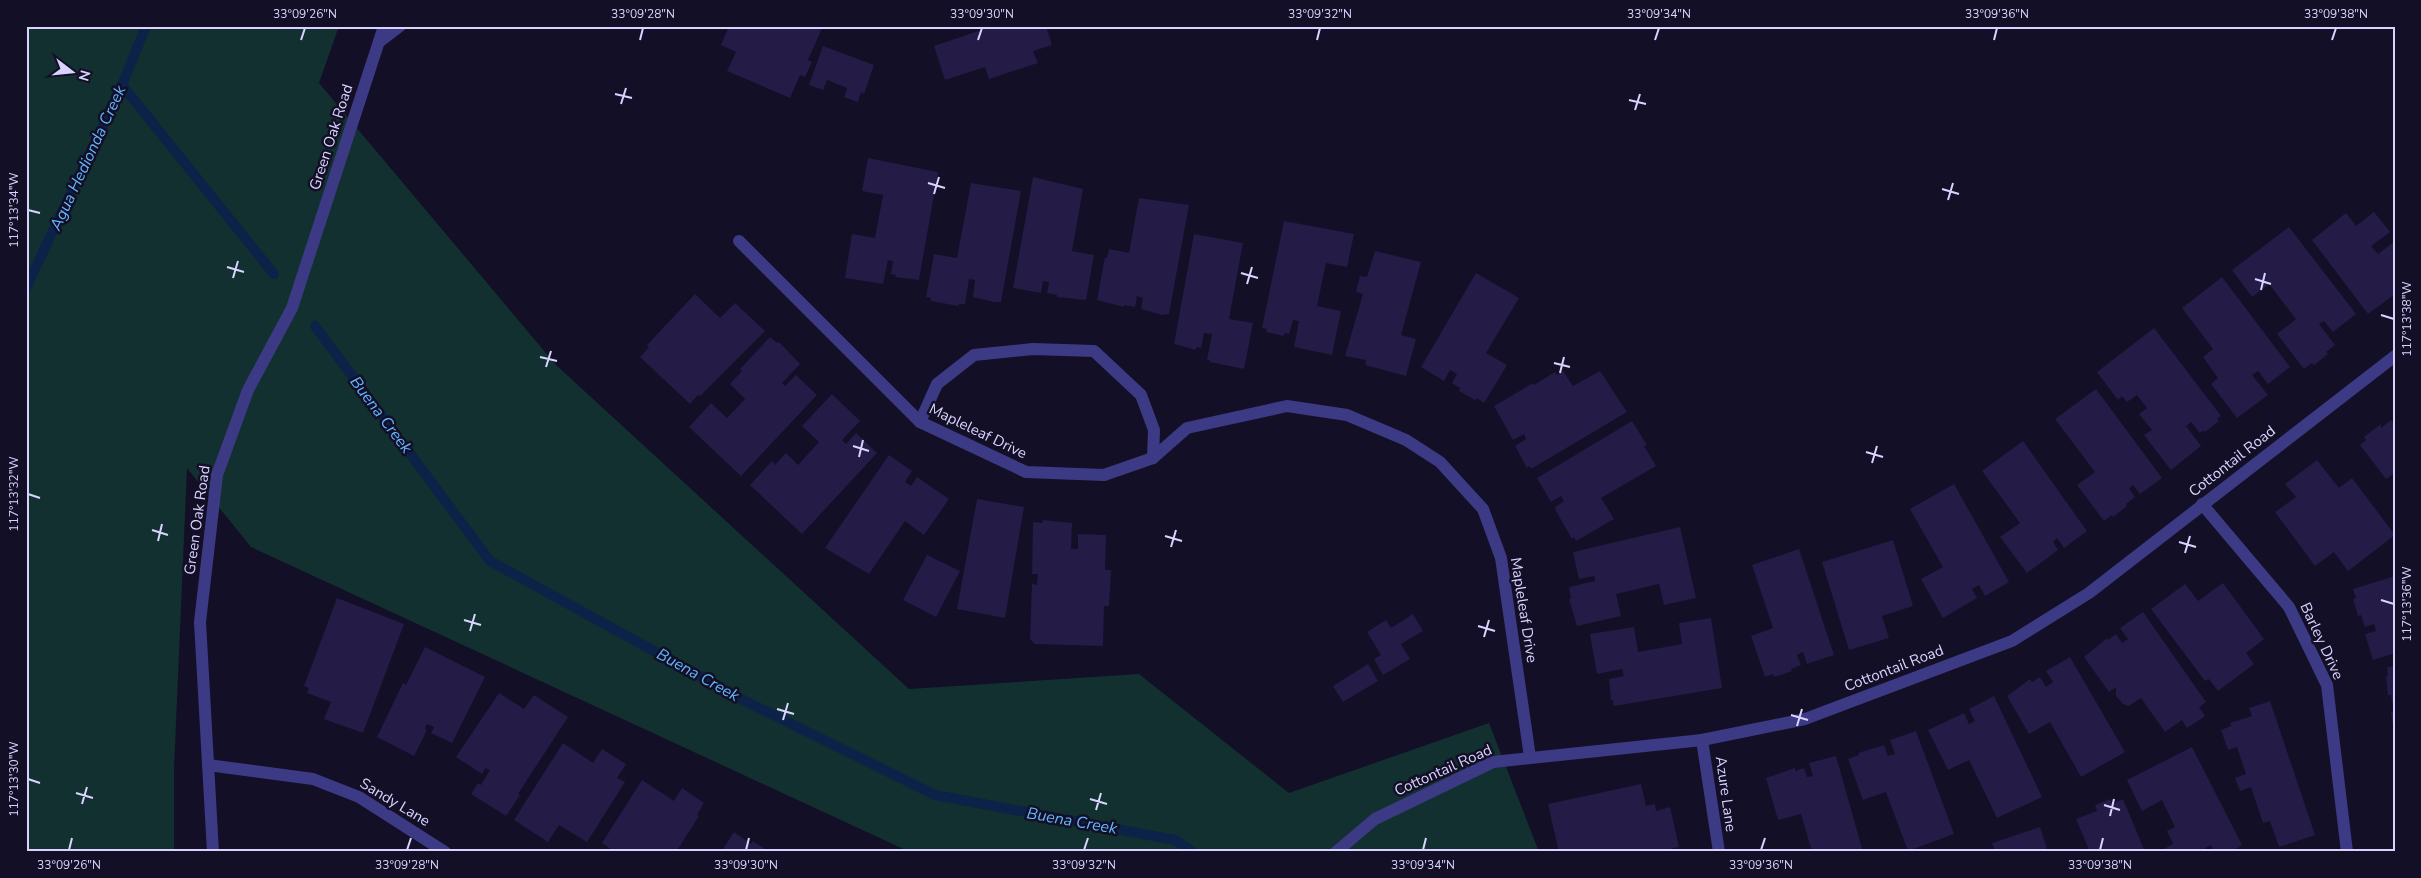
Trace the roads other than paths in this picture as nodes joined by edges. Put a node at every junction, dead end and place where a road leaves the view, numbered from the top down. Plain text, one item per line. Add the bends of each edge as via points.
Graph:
1 (384, 26) edge
2 (400, 26) edge
3 (379, 42) junction
4 (739, 241) dead end
5 (2395, 356) edge
6 (920, 422) junction
7 (1153, 458) junction
8 (2202, 504) junction
9 (1702, 740) junction
10 (1530, 757) junction
11 (208, 765) junction
12 (212, 852) edge
13 (445, 852) edge
14 (1336, 852) edge
15 (1719, 852) edge
16 (2348, 852) edge

1 - 3 street, Green Oak Road
2 - 3 street
3 - 11 street, Green Oak Road via 292,308 248,390 217,475 200,622
4 - 6 street, Mapleleaf Drive
5 - 8 street, Cottontail Road
6 - 7 street, Mapleleaf Drive via 1026,472 1104,475
6 - 7 street via 937,384 974,355 1033,349 1094,350 1141,395 1154,430
7 - 10 street, Mapleleaf Drive via 1187,428 1287,406 1347,415 1406,440 1440,462 1482,509 1501,558
8 - 9 street, Cottontail Road via 2089,593 2012,642 1805,719
8 - 16 street, Barley Drive via 2289,607 2327,685
9 - 10 street, Cottontail Road
9 - 15 street, Azure Lane
10 - 14 street, Cottontail Road via 1493,762 1375,819
11 - 12 street, Green Oak Road
11 - 13 street, Sandy Lane via 322,783 359,797

